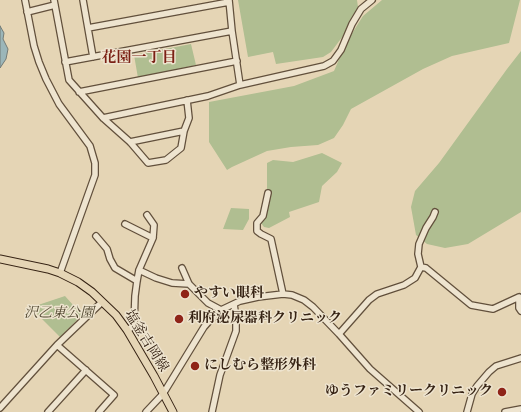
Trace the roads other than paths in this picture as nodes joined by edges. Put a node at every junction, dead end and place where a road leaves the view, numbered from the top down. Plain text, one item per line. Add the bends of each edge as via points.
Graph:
1 (25, 0) edge
2 (83, 0) edge
3 (372, 0) edge
4 (229, 1) edge
5 (54, 3) edge
6 (27, 12) junction
7 (88, 28) junction
8 (232, 31) junction
9 (93, 57) junction
10 (237, 61) junction
11 (65, 62) junction
12 (240, 85) junction
13 (79, 92) junction
14 (187, 100) junction
15 (103, 118) junction
16 (184, 131) junction
17 (130, 142) junction
18 (268, 193) dead end
19 (435, 212) dead end
20 (147, 215) dead end
21 (125, 224) dead end
22 (96, 236) dead end
23 (153, 238) junction
24 (0, 259) edge
25 (182, 268) dead end
26 (421, 268) junction
27 (139, 270) junction
28 (60, 273) junction
29 (137, 282) junction
30 (189, 284) junction
31 (283, 294) junction
32 (102, 302) junction
33 (234, 304) junction
34 (221, 310) junction
35 (521, 311) edge
36 (128, 330) junction
37 (339, 334) junction
38 (57, 345) junction
39 (521, 358) edge
40 (86, 370) junction
41 (163, 394) junction
42 (0, 408) edge
43 (521, 409) edge
44 (48, 412) edge
45 (99, 412) edge
46 (146, 412) edge
47 (173, 412) edge
48 (212, 412) edge
49 (418, 412) edge
50 (466, 412) edge
51 (505, 412) edge

1 - 6 street
2 - 7 street
3 - 12 street via 361,9 341,50 324,66
4 - 7 street
4 - 8 street
5 - 6 street
5 - 11 street
6 - 28 street via 34,46 46,79 59,104 90,146 95,163 95,174
7 - 9 street
8 - 9 street
8 - 10 street
9 - 11 street
10 - 12 street
10 - 13 street
11 - 13 street via 69,80
12 - 14 street
13 - 15 street
14 - 15 street
14 - 16 street via 189,118
15 - 17 street
16 - 17 street
16 - 17 street via 181,148 166,160 148,163
18 - 31 street via 263,216 257,223 257,231 271,239
19 - 26 street via 419,244
20 - 23 street via 154,225
21 - 23 street
22 - 29 street via 107,249 115,268
23 - 27 street
24 - 28 main road, 塩釜吉岡線
25 - 30 street
26 - 35 street via 426,268 471,305 493,309 519,298
26 - 37 street via 409,282 377,294 369,300
27 - 29 street
27 - 30 street via 172,284
28 - 32 main road, 塩釜吉岡線 via 78,282
29 - 36 street via 134,326
30 - 34 street via 208,303
31 - 33 street via 258,297
31 - 37 street via 304,300 314,307
32 - 36 main road, 塩釜吉岡線
32 - 38 street
33 - 34 street
33 - 48 street via 236,331 220,375
34 - 41 street via 204,327
36 - 41 main road, 塩釜吉岡線
37 - 49 street via 370,369
38 - 40 street
38 - 42 street
39 - 50 street via 496,366 489,372 472,394
40 - 44 street
40 - 45 street via 114,395
41 - 46 street
41 - 47 main road, 塩釜吉岡線
43 - 51 street

